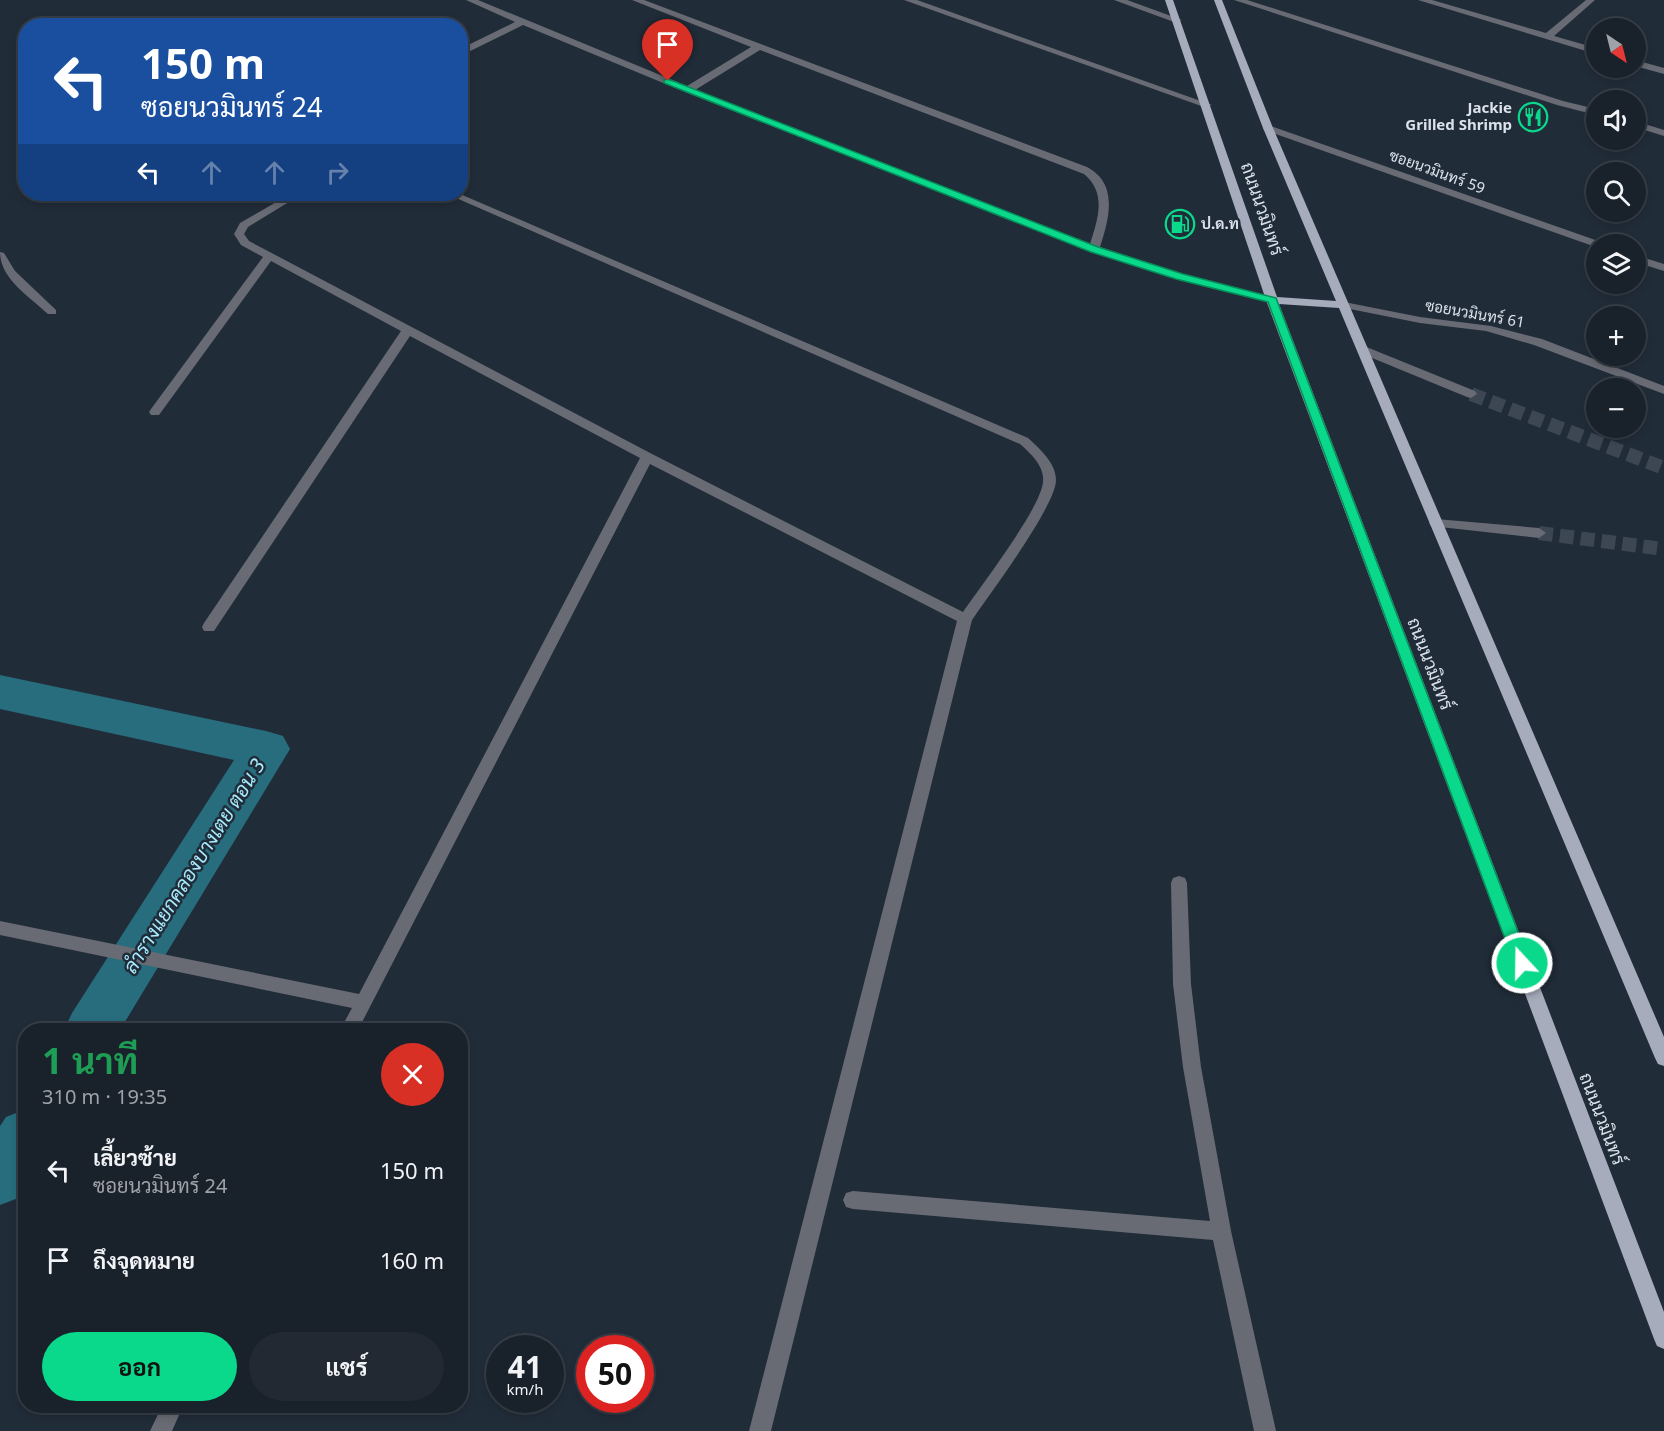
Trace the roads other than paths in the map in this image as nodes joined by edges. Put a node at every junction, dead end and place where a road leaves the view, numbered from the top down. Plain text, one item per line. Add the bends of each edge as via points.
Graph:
1 (470, 0) edge
2 (636, 0) edge
3 (908, 0) edge
4 (1118, 0) edge
5 (1169, 0) edge
6 (1218, 0) edge
7 (1238, 0) edge
8 (1422, 0) edge
9 (1591, 0) edge
10 (1177, 20) junction
11 (522, 22) junction
12 (1547, 37) junction
13 (759, 46) junction
14 (1586, 48) edge
15 (468, 49) edge
16 (1664, 61) edge
17 (1646, 62) edge
18 (1646, 66) edge
19 (1664, 71) edge
20 (688, 90) junction
21 (1207, 105) junction
22 (1586, 109) edge
23 (1646, 127) edge
24 (1268, 128) junction
25 (1664, 133) edge
26 (285, 201) edge
27 (468, 201) edge
28 (1586, 240) edge
29 (1094, 249) junction
30 (0, 255) edge
31 (268, 256) junction
32 (1646, 262) edge
33 (1664, 268) edge
34 (1272, 300) junction
35 (1344, 305) junction
36 (52, 312) dead end
37 (407, 331) junction
38 (1364, 350) junction
39 (1664, 390) edge
40 (1471, 394) tunnel mouth
41 (154, 412) dead end
42 (647, 457) junction
43 (1436, 523) junction
44 (1539, 533) tunnel mouth
45 (965, 619) junction
46 (208, 627) dead end
47 (1179, 883) dead end
48 (0, 928) edge
49 (362, 1002) junction
50 (352, 1023) edge
51 (1664, 1058) edge
52 (853, 1200) dead end
53 (1221, 1231) junction
54 (1664, 1339) edge
55 (170, 1413) edge
56 (161, 1431) edge
57 (760, 1431) edge
58 (1265, 1431) edge

1 - 11 street
2 - 13 street
3 - 21 street
4 - 10 street
5 - 10 main road, ถนนนวมินทร์
6 - 24 main road, ถนนนวมินทร์
7 - 22 street
8 - 12 street
9 - 12 street
10 - 21 main road, ถนนนวมินทร์
11 - 15 street
11 - 20 street
12 - 14 street
13 - 20 street
13 - 29 street via 1092,174 1103,192 1106,211
16 - 17 street
18 - 19 street
20 - 29 street
21 - 34 main road, ถนนนวมินทร์
23 - 25 street
24 - 28 street, ซอยนวมินทร์ 59
24 - 35 main road, ถนนนวมินทร์
26 - 31 street via 244,225 239,234 245,243
27 - 45 street via 1024,441 1044,461 1050,483 1041,506
29 - 34 street
30 - 36 street via 11,273
31 - 37 street
31 - 41 street
32 - 33 street
34 - 35 main road
34 - 54 main road, ถนนนวมินทร์
35 - 38 main road, ถนนนวมินทร์
35 - 39 street, ซอยนวมินทร์ 61 via 1486,328 1538,342
37 - 42 street
37 - 46 street
38 - 40 street
38 - 43 main road, ถนนนวมินทร์
42 - 45 street
42 - 49 street
43 - 44 street
43 - 51 main road, ถนนนวมินทร์
45 - 57 street
47 - 53 street via 1182,984 1192,1067
48 - 49 street
49 - 50 street
52 - 53 street
53 - 58 street
55 - 56 street

